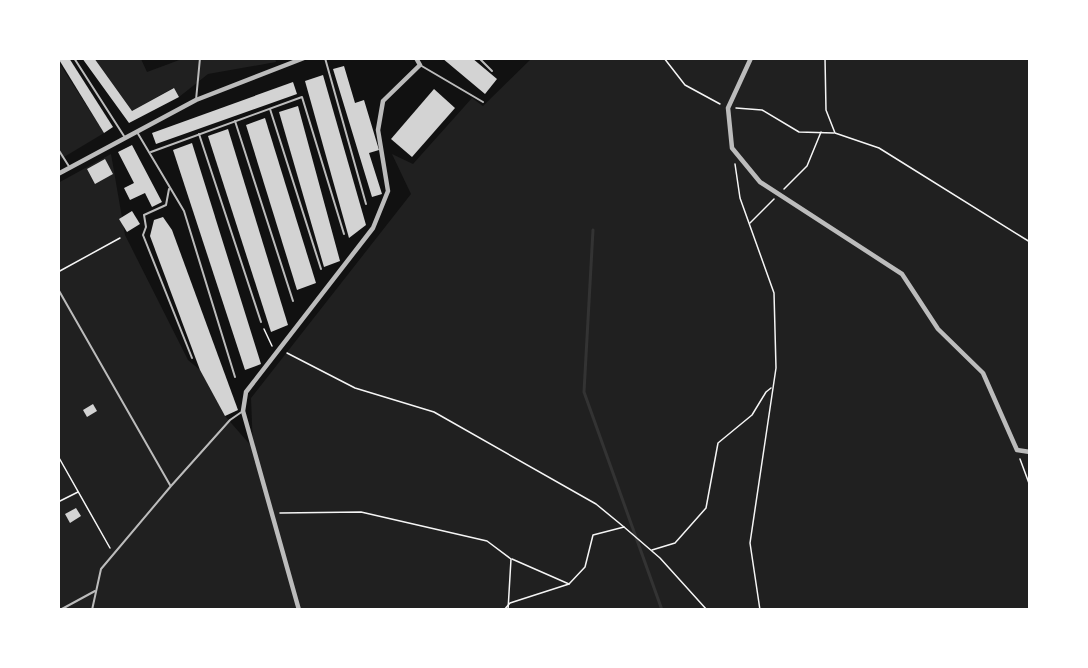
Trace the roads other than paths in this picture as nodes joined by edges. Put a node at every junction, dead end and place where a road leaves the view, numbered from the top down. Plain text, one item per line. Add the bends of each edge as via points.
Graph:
1 (74, 58) edge
2 (200, 58) edge
3 (283, 58) edge
4 (304, 58) edge
5 (325, 58) edge
6 (416, 58) edge
7 (479, 58) edge
8 (752, 58) edge
9 (286, 64) junction
10 (420, 64) junction
11 (492, 71) dead end
12 (196, 100) junction
13 (483, 102) dead end
14 (270, 109) junction
15 (235, 121) junction
16 (136, 130) junction
17 (199, 134) junction
18 (124, 136) junction
19 (58, 149) edge
20 (151, 152) junction
21 (70, 168) junction
22 (58, 174) edge
23 (169, 189) junction
24 (366, 204) dead end
25 (344, 234) dead end
26 (321, 269) dead end
27 (58, 289) edge
28 (293, 301) dead end
29 (261, 322) road end
30 (192, 358) dead end
31 (235, 377) dead end
32 (243, 411) junction
33 (1029, 452) edge
34 (171, 486) junction
35 (96, 591) junction
36 (60, 609) edge
37 (92, 609) edge
38 (299, 609) edge

1 - 18 lane
2 - 12 lane
3 - 9 street
4 - 9 street
5 - 24 lane
6 - 10 street
7 - 11 lane
8 - 33 street via 728,108 732,148 760,182 902,274 938,329 983,373 1017,450
9 - 12 street
10 - 13 lane
10 - 32 street via 383,101 378,130 388,191 373,228 246,392
12 - 16 street
14 - 15 lane
14 - 25 lane via 302,98
14 - 26 lane
15 - 17 lane
15 - 28 lane
16 - 18 street
16 - 20 lane
17 - 20 lane
17 - 29 lane
18 - 21 street
19 - 21 lane
20 - 23 lane
21 - 22 street
23 - 30 lane via 166,205 144,215 143,235
23 - 31 lane via 184,211
27 - 34 lane
32 - 34 lane via 230,420
32 - 38 street
34 - 35 lane via 101,569
35 - 36 lane
35 - 37 lane

